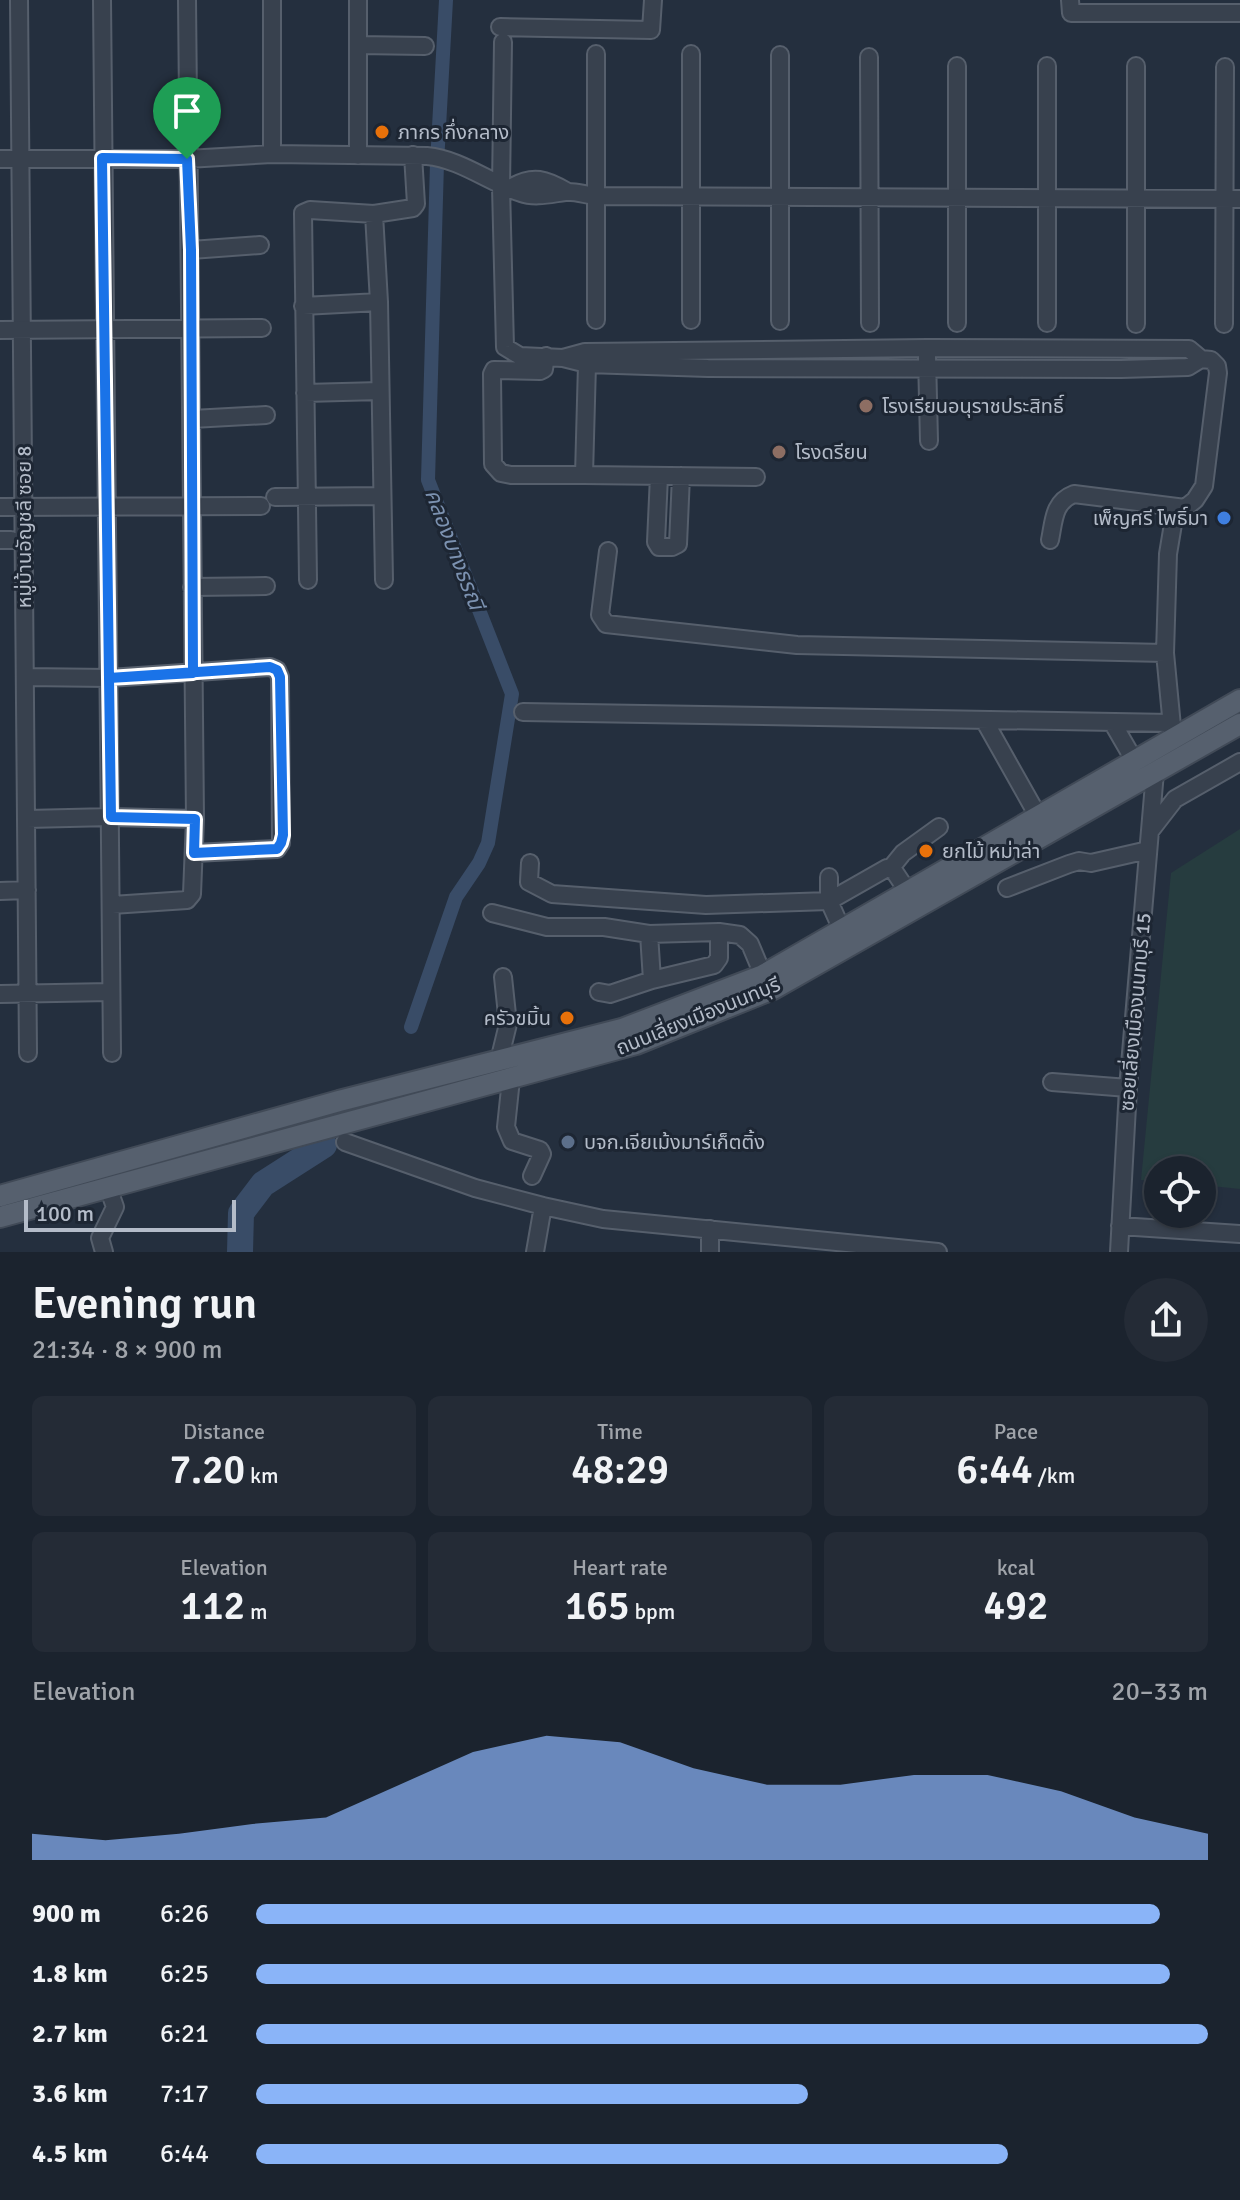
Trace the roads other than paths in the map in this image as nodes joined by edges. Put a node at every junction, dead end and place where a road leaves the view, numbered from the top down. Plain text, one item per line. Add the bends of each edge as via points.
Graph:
1 (19, 0) edge
2 (102, 0) edge
3 (187, 0) edge
4 (272, 0) edge
5 (358, 0) edge
6 (653, 0) edge
7 (1070, 0) edge
8 (1240, 13) edge
9 (358, 45) junction
10 (425, 46) dead end
11 (596, 54) dead end
12 (691, 54) dead end
13 (780, 55) dead end
14 (869, 57) dead end
15 (957, 66) dead end
16 (1047, 66) dead end
17 (1136, 66) dead end
18 (1225, 67) dead end
19 (272, 154) junction
20 (358, 156) junction
21 (428, 156) junction
22 (102, 158) junction
23 (0, 159) edge
24 (19, 159) junction
25 (187, 159) junction
26 (505, 188) junction
27 (691, 195) junction
28 (596, 196) junction
29 (780, 197) junction
30 (870, 197) junction
31 (958, 198) junction
32 (1047, 198) junction
33 (1136, 199) junction
34 (1232, 199) edge
35 (374, 214) junction
36 (260, 245) dead end
37 (191, 250) junction
38 (379, 302) junction
39 (303, 306) junction
40 (596, 320) dead end
41 (691, 320) dead end
42 (780, 321) dead end
43 (870, 323) dead end
44 (957, 323) dead end
45 (1047, 323) dead end
46 (1136, 324) dead end
47 (1224, 324) dead end
48 (262, 328) dead end
49 (106, 329) junction
50 (0, 330) edge
51 (22, 330) junction
52 (190, 330) junction
53 (927, 348) junction
54 (735, 349) junction
55 (555, 357) junction
56 (1201, 359) junction
57 (587, 364) junction
58 (733, 368) junction
59 (927, 368) junction
60 (380, 391) junction
61 (305, 393) junction
62 (266, 415) dead end
63 (192, 419) junction
64 (929, 441) dead end
65 (584, 475) junction
66 (659, 476) junction
67 (681, 476) junction
68 (756, 477) dead end
69 (307, 496) junction
70 (382, 496) junction
71 (0, 507) edge
72 (24, 507) junction
73 (107, 507) junction
74 (192, 507) junction
75 (1185, 508) junction
76 (1050, 540) dead end
77 (608, 551) dead end
78 (308, 580) dead end
79 (384, 580) dead end
80 (266, 586) dead end
81 (192, 587) junction
82 (1165, 653) junction
83 (193, 673) junction
84 (25, 677) junction
85 (109, 678) junction
86 (1240, 700) edge
87 (523, 712) dead end
88 (984, 720) junction
89 (1112, 722) junction
90 (1240, 724) edge
91 (1172, 730) junction
92 (1134, 760) junction
93 (1240, 762) edge
94 (1155, 772) junction
95 (1038, 816) junction
96 (111, 817) junction
97 (27, 819) junction
98 (195, 819) junction
99 (939, 827) dead end
100 (1148, 841) junction
101 (194, 853) junction
102 (530, 863) dead end
103 (890, 869) junction
104 (829, 877) dead end
105 (1007, 888) dead end
106 (27, 890) junction
107 (0, 891) edge
108 (908, 892) junction
109 (829, 901) junction
110 (112, 905) junction
111 (492, 913) dead end
112 (842, 930) junction
113 (719, 932) junction
114 (649, 934) junction
115 (763, 975) junction
116 (503, 977) dead end
117 (652, 980) junction
118 (111, 992) junction
119 (599, 992) dead end
120 (0, 994) edge
121 (28, 994) junction
122 (28, 1053) dead end
123 (112, 1053) dead end
124 (499, 1061) junction
125 (511, 1079) junction
126 (1052, 1082) dead end
127 (1128, 1088) junction
128 (345, 1142) dead end
129 (117, 1164) junction
130 (532, 1176) dead end
131 (108, 1187) junction
132 (0, 1196) edge
133 (543, 1206) junction
134 (0, 1217) edge
135 (1120, 1226) junction
136 (710, 1229) junction
137 (1240, 1234) edge
138 (104, 1252) edge
139 (535, 1252) edge
140 (710, 1252) edge
141 (938, 1252) edge
142 (1119, 1252) edge

1 - 24 street, หมู่บ้านอัญชลี ซอย 8
2 - 22 street
3 - 25 street
4 - 19 street
5 - 9 street
6 - 26 street via 651,30 501,34
7 - 8 street via 1071,13
9 - 10 street
9 - 20 street
11 - 28 street
12 - 27 street
13 - 29 street
14 - 30 street
15 - 31 street
16 - 32 street
17 - 33 street
18 - 34 street
19 - 20 street
19 - 25 street
20 - 21 street
21 - 26 street
21 - 35 street via 416,204 409,210
22 - 24 street
22 - 25 street
22 - 49 street
23 - 24 street
24 - 51 street, หมู่บ้านอัญชลี ซอย 8
25 - 37 street
26 - 28 street via 523,180 548,180 568,192
26 - 55 street via 505,347 520,356
27 - 28 street
27 - 29 street
27 - 41 street
28 - 40 street
29 - 30 street
29 - 42 street
30 - 31 street
30 - 43 street
31 - 32 street
31 - 44 street
32 - 33 street
32 - 45 street
33 - 34 street
33 - 46 street
34 - 47 street
35 - 38 street
35 - 39 street via 303,213
36 - 37 street
37 - 52 street
38 - 39 street
38 - 60 street
39 - 61 street
48 - 52 street
49 - 51 street
49 - 52 street
49 - 73 street
50 - 51 street
51 - 72 street, หมู่บ้านอัญชลี ซอย 8
52 - 63 street
53 - 54 street
53 - 56 street via 1189,349
53 - 59 street
54 - 55 street
54 - 58 street
55 - 57 street
55 - 65 street via 540,371 494,370 493,464 511,475
56 - 59 street via 1188,367 1161,368
56 - 75 street via 1211,360 1218,373 1204,486
57 - 58 street
57 - 65 street
58 - 59 street
59 - 64 street
60 - 61 street
60 - 70 street
61 - 69 street
62 - 63 street
63 - 74 street
65 - 66 street
66 - 67 street
66 - 67 street via 656,542 664,548 678,544
67 - 68 street
69 - 70 street
69 - 74 street
69 - 78 street
70 - 79 street
71 - 72 street
72 - 73 street
72 - 84 street, หมู่บ้านอัญชลี ซอย 8
73 - 74 street
73 - 85 street
74 - 81 street
75 - 76 street via 1074,494 1057,505
75 - 82 street via 1171,534
77 - 82 street via 600,615 606,624 797,645
80 - 81 street
81 - 83 street
82 - 91 street
83 - 85 street
83 - 98 street
83 - 101 street via 277,670 283,835 277,849
84 - 85 street
84 - 97 street, หมู่บ้านอัญชลี ซอย 8
85 - 96 street
86 - 91 main road, ถนนเลี่ยงเมืองนนทบุรี
87 - 88 street
88 - 89 street
88 - 95 street
89 - 91 street
89 - 92 street
90 - 94 main road, ถนนเลี่ยงเมืองนนทบุรี
91 - 92 main road, ถนนเลี่ยงเมืองนนทบุรี
92 - 95 main road, ถนนเลี่ยงเมืองนนทบุรี
93 - 100 street via 1175,799
94 - 100 street, ซอยเลี่ยงเมืองนนทบุรี 15
94 - 125 main road, ถนนเลี่ยงเมืองนนทบุรี via 773,989 636,1044
95 - 108 main road, ถนนเลี่ยงเมืองนนทบุรี
96 - 97 street
96 - 98 street
96 - 110 street
97 - 106 street, หมู่บ้านอัญชลี ซอย 8
98 - 101 street
99 - 103 street
100 - 105 street
100 - 127 street, ซอยเลี่ยงเมืองนนทบุรี 15
101 - 110 street via 191,898
102 - 109 street via 529,882 552,894 706,905
103 - 108 street
103 - 109 street
104 - 109 street
106 - 107 street
106 - 121 street, หมู่บ้านอัญชลี ซอย 8
108 - 112 main road, ถนนเลี่ยงเมืองนนทบุรี
109 - 112 street
110 - 118 street
111 - 114 street via 547,927
112 - 115 main road, ถนนเลี่ยงเมืองนนทบุรี
113 - 114 street
113 - 115 street via 745,938
113 - 117 street via 714,965
114 - 117 street
115 - 124 main road, ถนนเลี่ยงเมืองนนทบุรี via 622,1029
116 - 124 street via 508,1024
117 - 119 street via 610,994
118 - 121 street
118 - 123 street
120 - 121 street
121 - 122 street, หมู่บ้านอัญชลี ซอย 8
124 - 129 main road, ถนนเลี่ยงเมืองนนทบุรี
125 - 130 street via 506,1127 512,1141 540,1150
125 - 131 main road, ถนนเลี่ยงเมืองนนทบุรี
126 - 127 street
127 - 135 street, ซอยเลี่ยงเมืองนนทบุรี 15
128 - 133 street
129 - 131 main road
129 - 132 main road, ถนนเลี่ยงเมืองนนทบุรี
131 - 134 main road, ถนนเลี่ยงเมืองนนทบุรี
131 - 138 street via 115,1207 100,1238
133 - 136 street via 603,1219
133 - 139 street
135 - 137 street
135 - 142 street, ซอยเลี่ยงเมืองนนทบุรี 15
136 - 140 street
136 - 141 street

